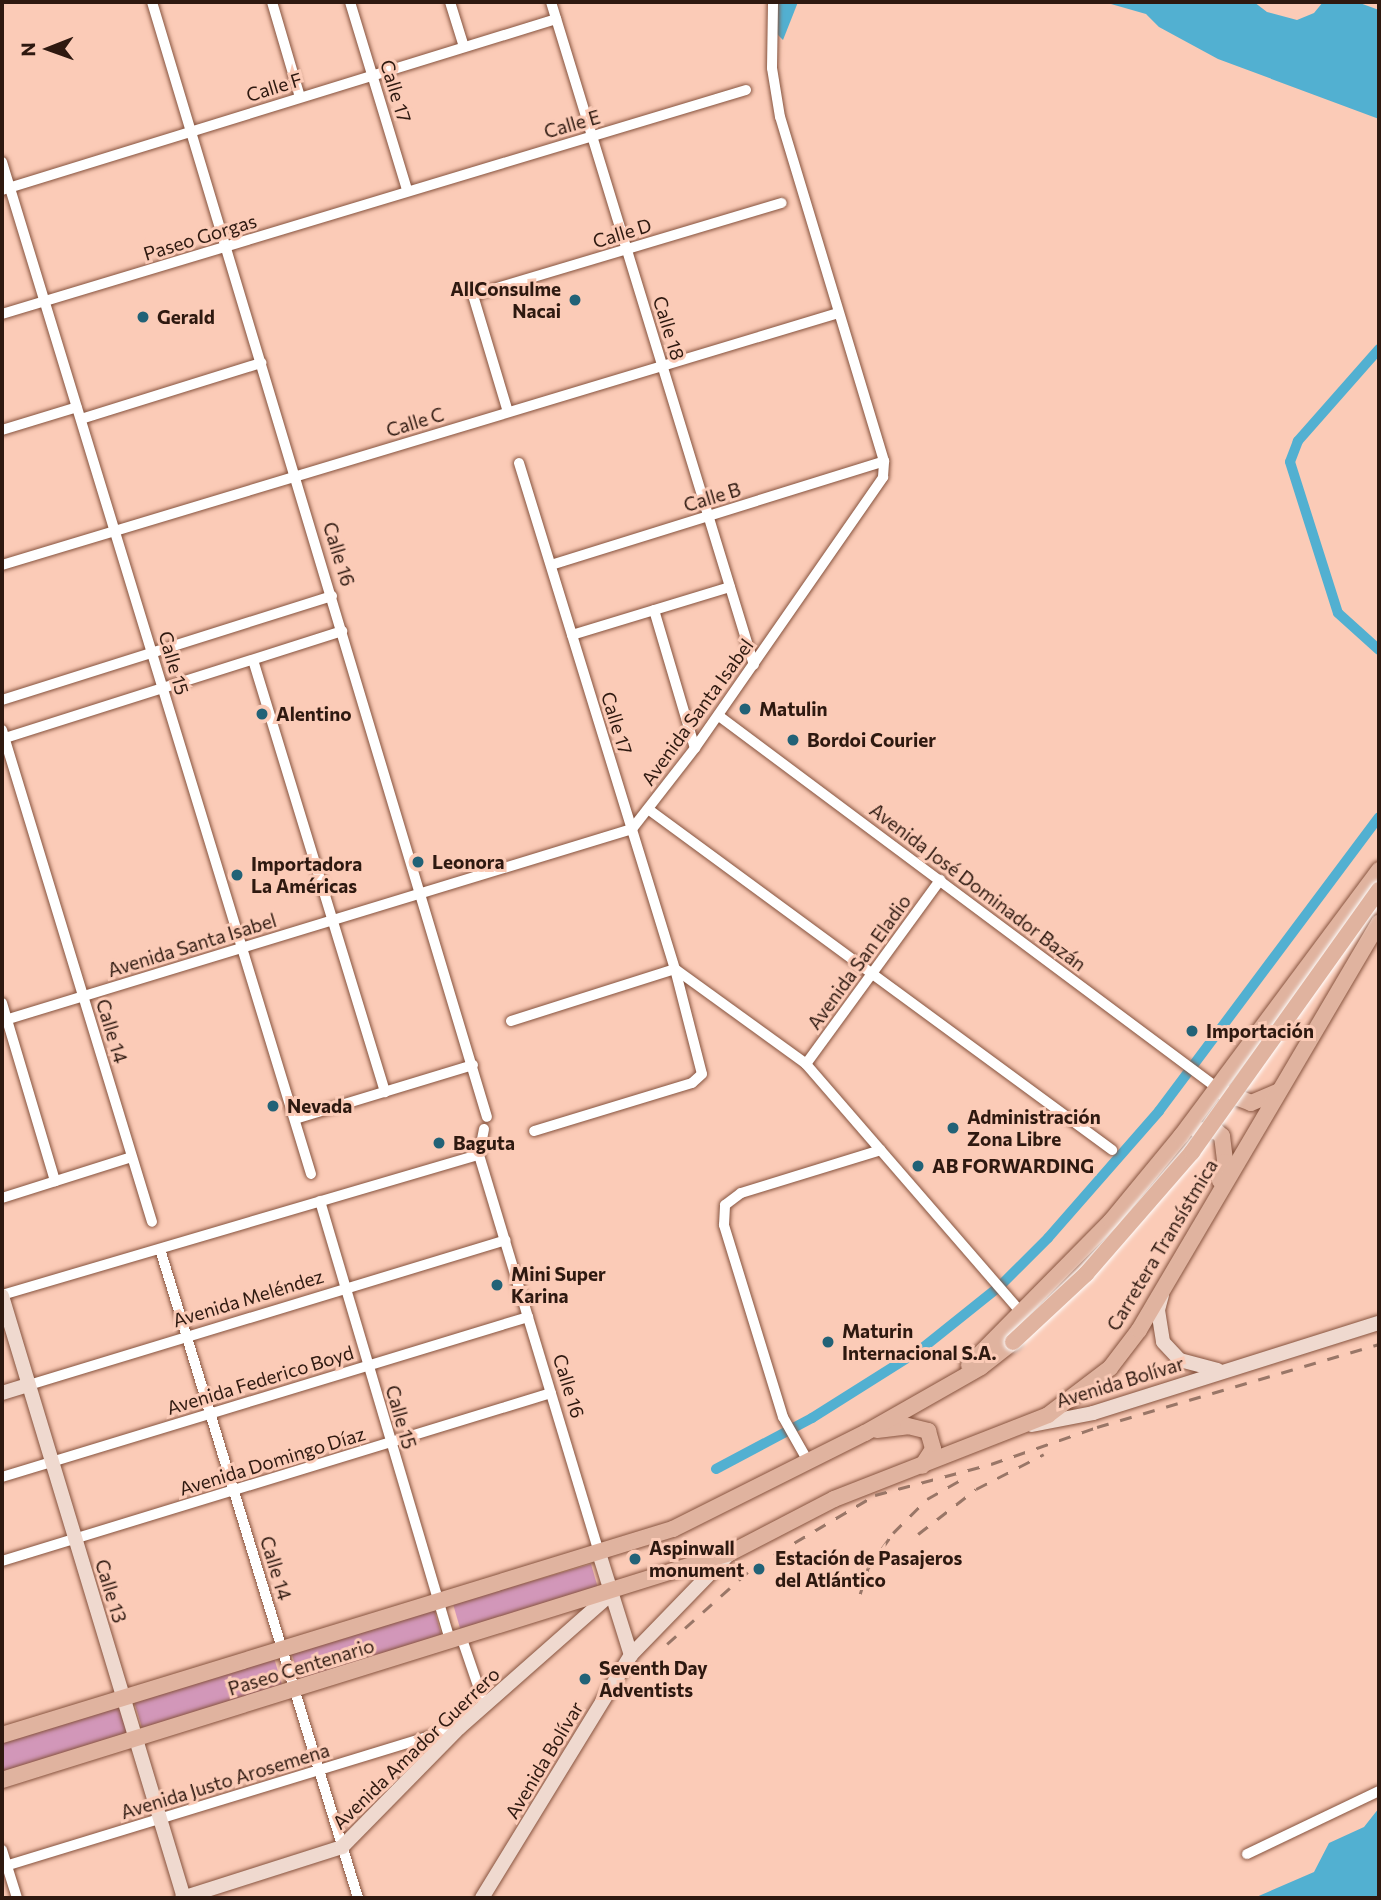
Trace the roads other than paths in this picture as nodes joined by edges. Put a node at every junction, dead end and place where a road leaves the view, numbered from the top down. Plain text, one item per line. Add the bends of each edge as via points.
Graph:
1 (152, 2) edge
2 (272, 2) edge
3 (350, 2) edge
4 (450, 2) edge
5 (551, 2) edge
6 (773, 2) edge
7 (556, 19) junction
8 (464, 47) junction
9 (373, 77) junction
10 (746, 90) dead end
11 (300, 97) junction
12 (191, 131) junction
13 (592, 136) junction
14 (2, 162) edge
15 (6, 189) edge
16 (407, 190) junction
17 (782, 203) dead end
18 (226, 248) junction
19 (627, 250) junction
20 (45, 301) junction
21 (838, 313) junction
22 (2, 314) edge
23 (261, 363) junction
24 (663, 366) junction
25 (77, 407) junction
26 (508, 412) junction
27 (81, 419) junction
28 (2, 430) edge
29 (884, 461) junction
30 (519, 463) dead end
31 (296, 477) junction
32 (709, 516) junction
33 (116, 531) junction
34 (2, 565) edge
35 (551, 565) junction
36 (730, 587) junction
37 (332, 596) junction
38 (654, 610) junction
39 (342, 631) junction
40 (572, 635) junction
41 (154, 653) junction
42 (253, 660) junction
43 (754, 665) junction
44 (163, 689) junction
45 (2, 700) edge
46 (719, 716) junction
47 (3, 736) edge
48 (695, 748) junction
49 (648, 809) junction
50 (632, 829) junction
51 (1379, 870) edge
52 (940, 880) junction
53 (1379, 890) edge
54 (422, 893) junction
55 (333, 920) junction
56 (1379, 922) edge
57 (243, 948) junction
58 (675, 970) junction
59 (872, 973) junction
60 (83, 997) junction
61 (2, 1003) edge
62 (4, 1021) edge
63 (511, 1021) dead end
64 (806, 1064) junction
65 (473, 1065) junction
66 (1216, 1087) junction
67 (1279, 1091) junction
68 (385, 1092) junction
69 (295, 1119) junction
70 (534, 1131) dead end
71 (1181, 1136) junction
72 (881, 1150) junction
73 (1112, 1150) dead end
74 (479, 1155) junction
75 (132, 1157) junction
76 (311, 1174) dead end
77 (55, 1181) junction
78 (1216, 1196) junction
79 (2, 1198) edge
80 (320, 1201) junction
81 (152, 1222) dead end
82 (505, 1240) junction
83 (160, 1248) junction
84 (347, 1288) junction
85 (1164, 1291) junction
86 (2, 1295) edge
87 (1017, 1307) junction
88 (528, 1317) junction
89 (1379, 1323) edge
90 (187, 1337) junction
91 (368, 1366) junction
92 (1223, 1370) junction
93 (29, 1385) junction
94 (944, 1388) junction
95 (2, 1393) edge
96 (551, 1393) junction
97 (210, 1413) junction
98 (1027, 1426) junction
99 (865, 1433) junction
100 (390, 1443) junction
101 (52, 1462) junction
102 (808, 1463) junction
103 (920, 1467) junction
104 (2, 1477) edge
105 (234, 1490) junction
106 (75, 1538) junction
107 (599, 1552) junction
108 (730, 1553) junction
109 (2, 1561) edge
110 (612, 1593) junction
111 (439, 1602) junction
112 (456, 1640) junction
113 (282, 1650) junction
114 (631, 1655) junction
115 (295, 1691) junction
116 (124, 1698) junction
117 (485, 1706) junction
118 (459, 1728) junction
119 (2, 1735) edge
120 (136, 1739) junction
121 (319, 1770) junction
122 (2, 1780) edge
123 (1379, 1791) edge
124 (160, 1819) junction
125 (342, 1847) junction
126 (2, 1850) edge
127 (1247, 1854) dead end
128 (4, 1867) edge
129 (17, 1898) edge
130 (183, 1898) edge
131 (358, 1898) edge
132 (482, 1898) edge

1 - 12 street, Calle 16
2 - 11 street
3 - 9 street, Calle 17
4 - 8 street
5 - 7 street, Calle 18
6 - 21 street via 772,68 780,117
7 - 8 street, Calle F
7 - 13 street, Calle 18
8 - 9 street, Calle F
9 - 11 street, Calle F
9 - 16 street, Calle 17
10 - 13 street, Calle E
11 - 12 street, Calle F
12 - 15 street, Calle F
12 - 18 street, Calle 16
13 - 16 street, Calle E
13 - 19 street, Calle 18
14 - 15 street, Calle 15
15 - 20 street, Calle 15
16 - 18 street, Paseo Gorgas
17 - 19 street, Calle D
18 - 20 street, Paseo Gorgas
18 - 23 street, Calle 16
19 - 24 street, Calle 18
19 - 26 street, Calle D via 473,295
20 - 22 street, Paseo Gorgas
20 - 25 street, Calle 15
21 - 24 street, Calle C
21 - 29 street
23 - 27 street
23 - 31 street, Calle 16
24 - 26 street, Calle C
24 - 32 street, Calle 18
25 - 27 street, Calle 15
25 - 28 street
26 - 31 street, Calle C
27 - 33 street, Calle 15
29 - 32 street, Calle B
29 - 43 street, Avenida Santa Isabel via 878,491
30 - 35 street, Calle 17
31 - 33 street, Calle C
31 - 37 street, Calle 16
32 - 35 street, Calle B
32 - 36 street, Calle 18
33 - 34 street, Calle C
33 - 41 street, Calle 15
35 - 40 street, Calle 17
36 - 38 street
36 - 43 street, Calle 18
37 - 39 street, Calle 16
37 - 41 street
38 - 40 street
38 - 48 street
39 - 42 street
39 - 54 street, Calle 16
40 - 50 street, Calle 17
41 - 44 street, Calle 15
41 - 45 street
42 - 44 street
42 - 55 street
43 - 46 street, Avenida Santa Isabel
44 - 47 street
44 - 57 street, Calle 15
46 - 48 street, Avenida Santa Isabel
46 - 52 street, Avenida José Dominador Bazán
47 - 60 street, Calle 14
48 - 49 street, Avenida Santa Isabel
49 - 50 street, Avenida Santa Isabel
49 - 59 street
50 - 54 street, Avenida Santa Isabel
50 - 58 street, Calle 17
51 - 66 main road
52 - 59 street, Avenida San Eladio
52 - 66 street, Avenida José Dominador Bazán
53 - 94 main road, Carretera Transístmica, bridge via 1192,1152 1086,1274 1013,1342
54 - 55 street, Avenida Santa Isabel
54 - 65 street, Calle 16
55 - 57 street, Avenida Santa Isabel
55 - 68 street
56 - 67 main road, Carretera Transístmica
57 - 60 street, Avenida Santa Isabel
57 - 69 street, Calle 15
58 - 63 street
58 - 64 street
58 - 70 street, Calle 17 via 702,1074 692,1083
59 - 64 street, Avenida San Eladio
59 - 73 street
60 - 62 street, Avenida Santa Isabel
60 - 75 street, Calle 14
61 - 62 street
62 - 77 street
64 - 72 street
65 - 68 street
65 - 74 street, Calle 16 via 485,1123
66 - 67 main road via 1230,1098 1251,1103
66 - 71 main road
67 - 78 main road, Carretera Transístmica
68 - 69 street
69 - 76 street, Calle 15
71 - 78 main road via 1207,1129 1222,1136 1225,1162
71 - 87 main road via 1085,1251
72 - 87 street
72 - 102 street via 741,1193 725,1205 724,1225 783,1417
74 - 80 street
74 - 82 street, Calle 16
75 - 77 street
75 - 81 street, Calle 14
77 - 79 street
78 - 85 main road, Carretera Transístmica
80 - 83 street
80 - 84 street, Calle 15
82 - 84 street, Avenida Meléndez
82 - 88 street, Calle 16
83 - 86 street
83 - 90 street, Calle 14
84 - 90 street, Avenida Meléndez
84 - 91 street, Calle 15
85 - 92 main road, Avenida Bolívar via 1158,1310 1163,1342 1180,1360
85 - 98 main road, Carretera Transístmica via 1110,1368
86 - 93 main road, Calle 13
87 - 94 main road
88 - 91 street, Avenida Federico Boyd
88 - 96 street, Calle 16
89 - 92 main road, Avenida Bolívar
90 - 93 street, Avenida Meléndez
90 - 97 street, Calle 14
91 - 97 street, Avenida Federico Boyd
91 - 100 street, Calle 15
92 - 98 main road, Avenida Bolívar via 1093,1413
93 - 95 main road, Avenida Meléndez
93 - 101 main road, Calle 13
94 - 99 main road, Carretera Transístmica
96 - 100 street, Avenida Domingo Díaz
96 - 107 street, Calle 16
97 - 101 street, Avenida Federico Boyd
97 - 105 street, Calle 14
98 - 103 main road, Carretera Transístmica
99 - 102 main road, Carretera Transístmica
99 - 103 main road via 908,1426 925,1429 934,1445
100 - 105 street, Avenida Domingo Díaz
100 - 111 street, Calle 15
101 - 104 street, Avenida Federico Boyd
101 - 106 main road, Calle 13
102 - 107 main road, Carretera Transístmica via 673,1529
103 - 108 main road, Carretera Transístmica via 834,1499
105 - 106 street, Avenida Domingo Díaz
105 - 113 street, Calle 14
106 - 109 street, Avenida Domingo Díaz
106 - 116 main road, Calle 13
107 - 110 main road, Calle 16
107 - 111 main road, Paseo Centenario
108 - 110 main road, Carretera Transístmica
108 - 114 main road, Avenida Bolívar
110 - 112 main road, Paseo Centenario
110 - 114 main road, Calle 16
110 - 117 main road, Avenida Amador Guerrero
111 - 112 street, Calle 15
111 - 113 main road, Paseo Centenario
112 - 115 main road, Paseo Centenario
112 - 117 street, Calle 15
113 - 115 street, Calle 14
113 - 116 main road, Paseo Centenario
114 - 132 main road, Avenida Bolívar
115 - 120 main road, Paseo Centenario
115 - 121 street, Calle 14
116 - 119 main road, Paseo Centenario
116 - 120 main road, Calle 13
117 - 118 main road, Avenida Amador Guerrero
118 - 121 street, Avenida Justo Arosemena
118 - 125 main road, Avenida Amador Guerrero
120 - 122 main road, Paseo Centenario
120 - 124 main road, Calle 13
121 - 124 street, Avenida Justo Arosemena
121 - 125 street, Calle 14
123 - 127 street
124 - 128 street, Avenida Justo Arosemena
124 - 130 main road, Calle 13
125 - 130 main road, Avenida Amador Guerrero
125 - 131 street, Calle 14
126 - 128 street
128 - 129 street

